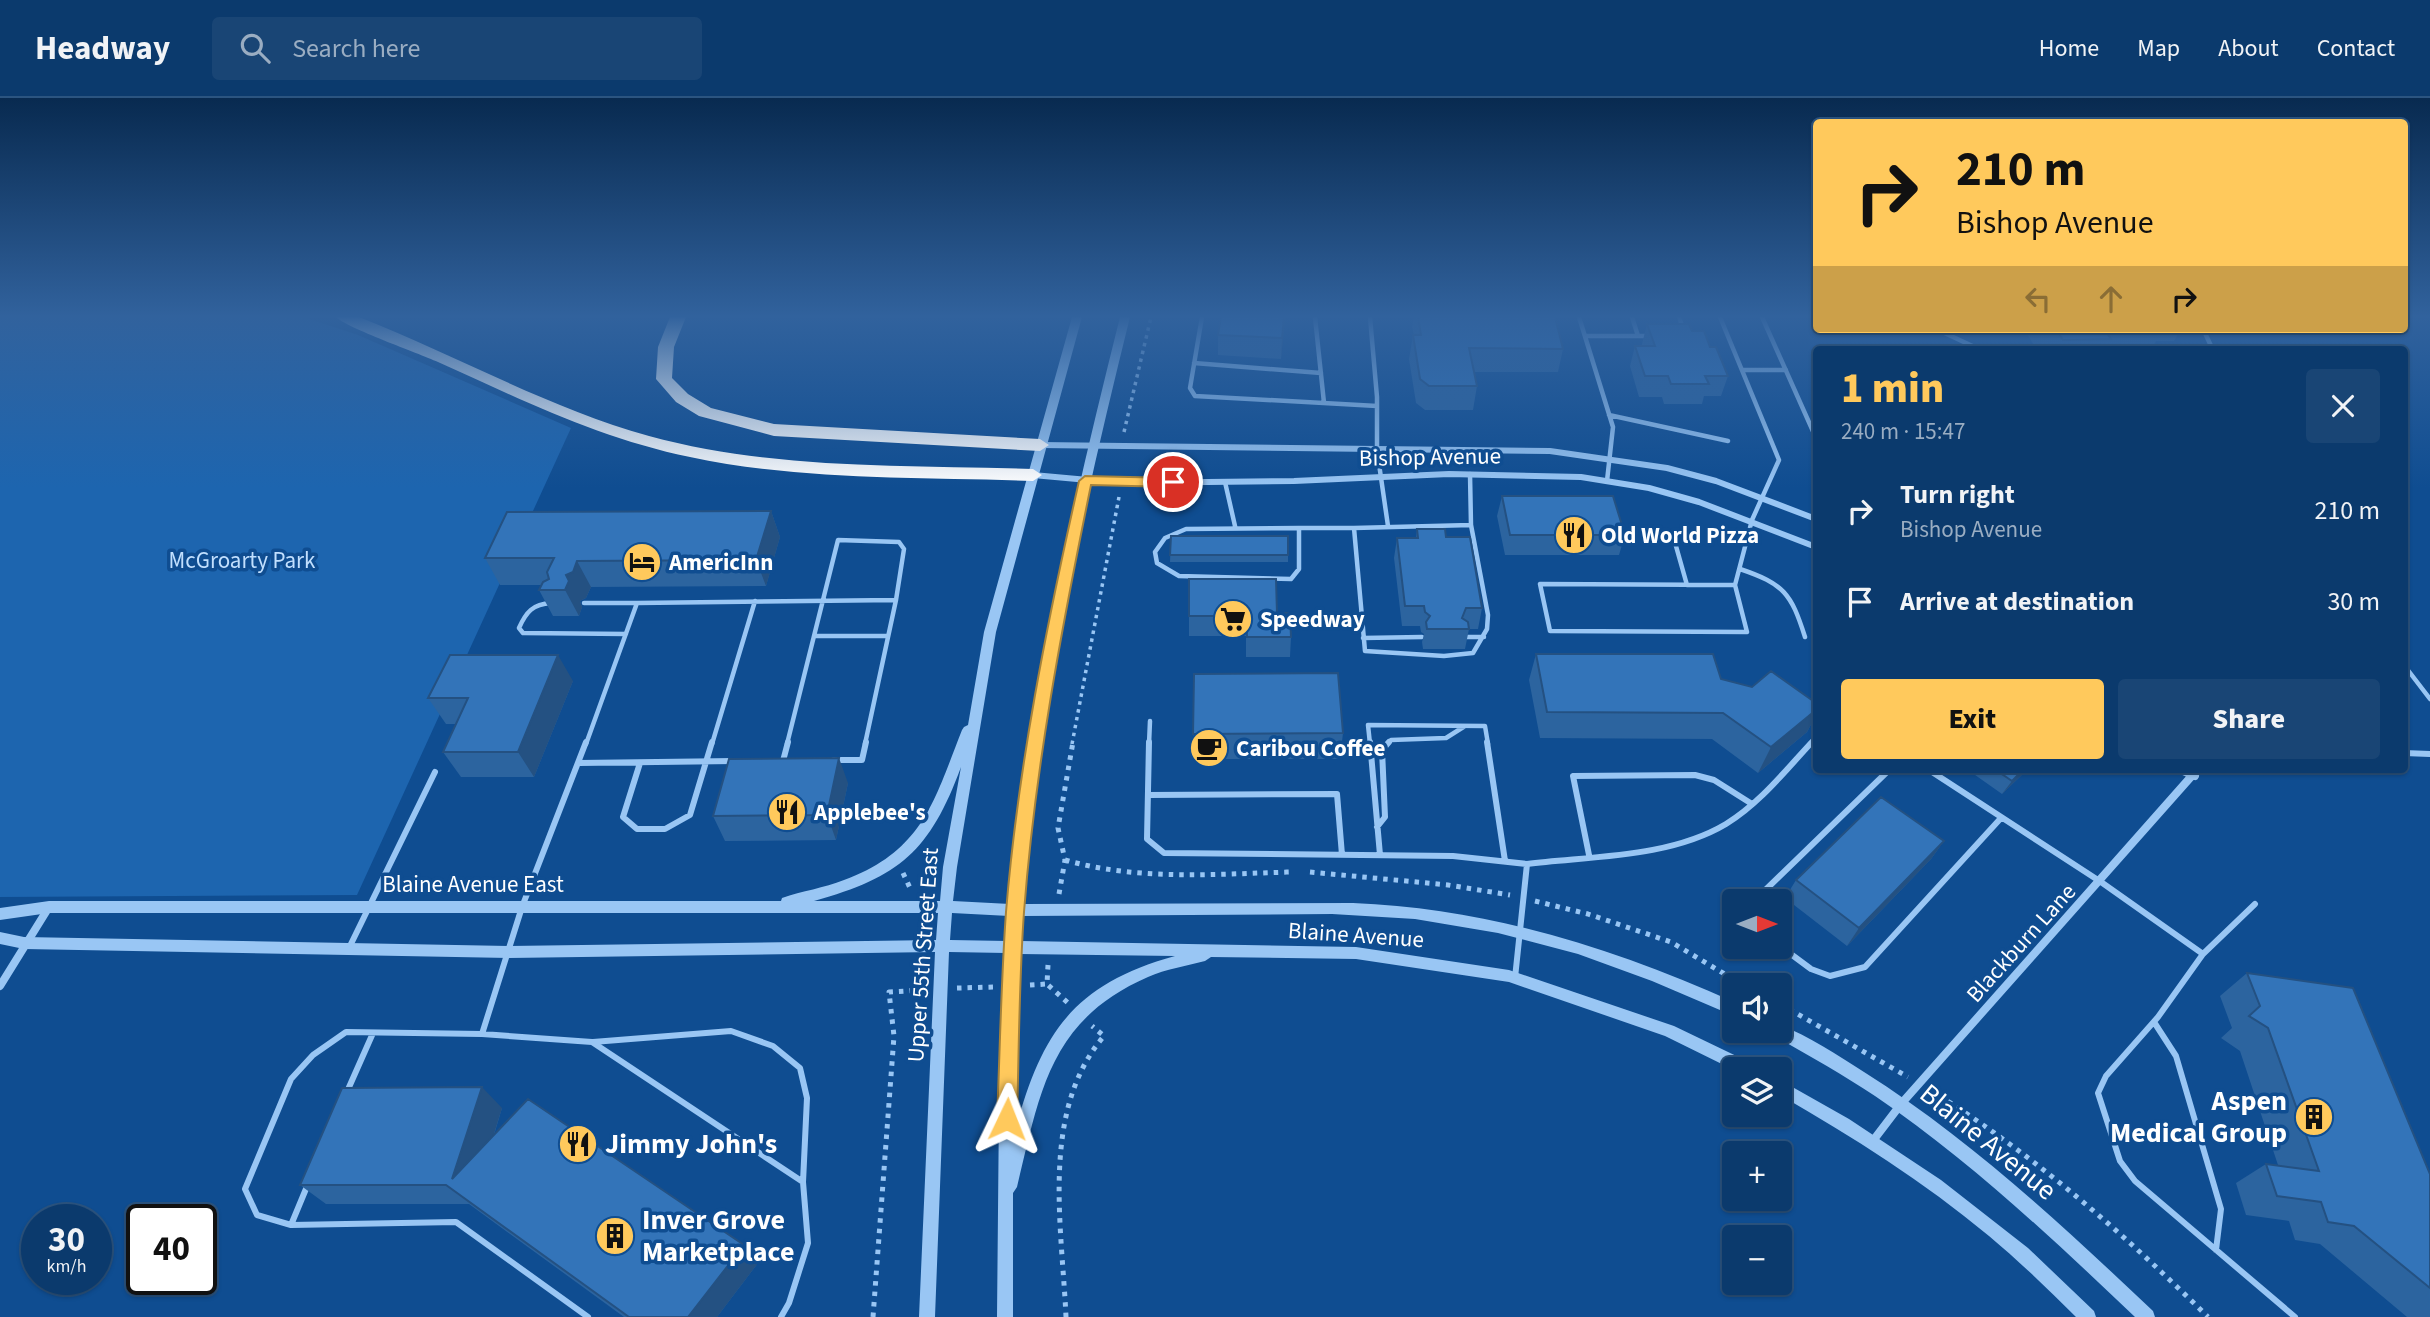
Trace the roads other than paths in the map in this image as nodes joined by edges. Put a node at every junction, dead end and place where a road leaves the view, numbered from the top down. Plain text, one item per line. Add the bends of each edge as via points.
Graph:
1 (1321, 373) edge
2 (480, 374) edge
3 (664, 374) edge
4 (1061, 374) edge
5 (1111, 374) edge
6 (1192, 374) edge
7 (1374, 374) edge
8 (1597, 374) edge
9 (1744, 374) edge
10 (1788, 374) edge
11 (1324, 403) junction
12 (1377, 406) junction
13 (1609, 415) junction
14 (1813, 431) edge
15 (1728, 441) dead end
16 (1040, 445) junction
17 (1093, 445) junction
18 (1377, 450) junction
19 (1608, 458) junction
20 (1470, 474) junction
21 (1033, 475) junction
22 (1381, 476) junction
23 (1085, 481) junction
24 (1607, 481) junction
25 (1225, 482) junction
26 (1763, 497) junction
27 (1813, 518) edge
28 (1752, 520) junction
29 (1471, 525) junction
30 (1235, 526) junction
31 (1388, 526) junction
32 (1299, 527) junction
33 (1354, 528) junction
34 (1672, 532) dead end
35 (1813, 546) edge
36 (1741, 569) junction
37 (1687, 585) junction
38 (1735, 585) junction
39 (896, 600) junction
40 (755, 601) junction
41 (823, 601) junction
42 (559, 603) edge
43 (584, 603) dead end
44 (637, 603) junction
45 (626, 634) junction
46 (814, 636) junction
47 (888, 636) junction
48 (1463, 637) edge
49 (1484, 637) junction
50 (1805, 637) dead end
51 (1363, 638) junction
52 (1422, 638) dead end
53 (2408, 670) edge
54 (2430, 699) edge
55 (977, 707) junction
56 (1150, 721) dead end
57 (1465, 726) junction
58 (1813, 741) edge
59 (2408, 753) edge
60 (2430, 754) edge
61 (822, 760) edge
62 (745, 761) edge
63 (770, 761) edge
64 (783, 761) junction
65 (796, 761) edge
66 (706, 762) junction
67 (579, 763) junction
68 (640, 763) junction
69 (435, 772) dead end
70 (1886, 773) edge
71 (1933, 773) edge
72 (2196, 773) edge
73 (1148, 795) junction
74 (1752, 804) junction
75 (2001, 818) junction
76 (1377, 827) junction
77 (1342, 855) junction
78 (1380, 855) junction
79 (1590, 855) junction
80 (1505, 861) junction
81 (1527, 864) junction
82 (2101, 882) junction
83 (1766, 889) edge
84 (2255, 904) dead end
85 (49, 907) junction
86 (368, 907) junction
87 (522, 907) junction
88 (765, 907) junction
89 (947, 907) junction
90 (1015, 911) junction
91 (0, 914) edge
92 (1522, 933) junction
93 (0, 938) edge
94 (24, 943) junction
95 (942, 946) junction
96 (1014, 947) junction
97 (349, 949) junction
98 (1219, 951) junction
99 (509, 952) junction
100 (2203, 954) junction
101 (1792, 955) edge
102 (1515, 978) junction
103 (0, 986) edge
104 (1722, 1004) edge
105 (2154, 1022) junction
106 (373, 1033) junction
107 (482, 1034) junction
108 (1792, 1038) edge
109 (592, 1042) junction
110 (1723, 1057) edge
111 (1792, 1094) edge
112 (345, 1097) edge
113 (1901, 1104) junction
114 (1872, 1142) junction
115 (312, 1174) edge
116 (803, 1182) junction
117 (1004, 1208) junction
118 (290, 1225) junction
119 (2216, 1250) junction
120 (588, 1317) edge
121 (781, 1317) edge
122 (927, 1317) edge
123 (1005, 1317) edge
124 (2088, 1317) edge
125 (2147, 1317) edge
126 (2295, 1317) edge

1 - 11 lane
2 - 21 highway via 580,420 689,452 780,464
3 - 16 highway via 682,398 705,412 774,430
4 - 16 street, Upper 55th Street East
5 - 17 street
6 - 11 lane via 1190,388 1195,396
7 - 12 lane
8 - 13 lane
9 - 26 lane via 1779,460
10 - 14 lane
11 - 12 lane
12 - 18 lane
13 - 15 lane
13 - 19 lane via 1613,427
16 - 17 street, Bishop Avenue
16 - 21 street, Upper 55th Street East
17 - 18 street, Bishop Avenue
17 - 23 street
18 - 19 street, Bishop Avenue via 1539,451
18 - 22 lane
19 - 24 lane
19 - 26 street, Bishop Avenue via 1667,468
20 - 22 street, Bishop Avenue
20 - 24 street, Bishop Avenue
20 - 29 lane
21 - 23 street, Bishop Avenue
21 - 55 street, Upper 55th Street East via 990,632
22 - 25 street, Bishop Avenue
22 - 31 lane
23 - 25 street, Bishop Avenue
23 - 90 street via 1036,740
24 - 28 street, Bishop Avenue via 1686,498
25 - 30 lane
26 - 27 street, Bishop Avenue
26 - 28 lane
28 - 35 street, Bishop Avenue
28 - 36 lane
29 - 31 lane
29 - 49 lane via 1488,615
30 - 32 lane
30 - 32 lane via 1186,529 1165,537 1155,552 1157,563 1179,576 1295,578
31 - 33 lane
32 - 33 lane
33 - 51 lane
34 - 37 lane
36 - 38 lane
36 - 50 lane via 1784,585
37 - 38 lane
37 - 38 lane via 1540,584 1550,631 1747,632
39 - 41 lane
39 - 41 lane via 904,549 899,542 838,540
39 - 47 lane
40 - 41 lane
40 - 44 lane
40 - 66 lane
41 - 46 lane
42 - 45 lane via 532,607 519,628 534,635
43 - 44 lane
44 - 45 lane
45 - 67 lane
46 - 47 lane
46 - 64 lane
47 - 61 lane via 862,760
48 - 49 lane
49 - 51 lane via 1473,653 1457,655 1365,651
51 - 52 lane
53 - 54 lane
55 - 88 street via 934,815 907,851 837,891
55 - 89 street, Upper 55th Street East
56 - 73 lane
57 - 76 lane via 1446,738 1391,740 1382,750 1385,817
57 - 76 lane via 1368,725
57 - 80 lane via 1485,726
58 - 74 lane
59 - 60 lane
62 - 66 lane
63 - 64 lane
64 - 65 lane
66 - 68 lane
66 - 68 lane via 690,815 668,830 636,830 627,826 623,817
67 - 68 lane
67 - 87 lane
69 - 86 lane
70 - 83 lane
71 - 75 lane
72 - 82 street, Blackburn Lane
73 - 77 lane via 1147,839 1164,853
73 - 77 lane via 1337,794
74 - 79 lane via 1712,831 1664,845
74 - 79 lane via 1714,780 1695,775 1573,776
75 - 82 lane
75 - 101 lane via 1866,967 1830,976 1811,970
76 - 78 lane
77 - 78 lane
78 - 80 lane
79 - 81 lane
80 - 81 lane
81 - 92 lane
82 - 100 lane
82 - 113 street, Blackburn Lane
84 - 100 lane
85 - 86 street, Blaine Avenue East
85 - 91 street, Blaine Avenue East
85 - 94 street
86 - 87 street, Blaine Avenue East
86 - 97 lane
87 - 88 street, Blaine Avenue East
87 - 99 lane
88 - 89 street, Blaine Avenue East
89 - 90 street, Blaine Avenue
89 - 95 street, Upper 55th Street East
90 - 92 street, Blaine Avenue via 1356,908 1416,913
90 - 96 street
92 - 102 lane
92 - 104 street, Blaine Avenue via 1612,957
93 - 94 street
94 - 97 street
94 - 103 street
95 - 96 street, Blaine Avenue
95 - 99 street
95 - 122 street, Upper 55th Street East
96 - 98 street, Blaine Avenue
96 - 117 street
97 - 99 street
98 - 102 street, Blaine Avenue via 1356,953
98 - 117 street via 1144,972 1077,1012 1058,1035 1037,1083
99 - 107 lane
100 - 105 lane
102 - 110 street, Blaine Avenue via 1669,1031
105 - 119 lane via 2176,1056 2221,1209
105 - 119 lane via 2106,1076 2098,1093 2120,1161 2135,1181
106 - 107 lane
106 - 112 lane
106 - 118 lane via 346,1032 313,1055 291,1079 245,1189 257,1215
107 - 109 lane
108 - 113 street, Blaine Avenue
109 - 116 lane
109 - 116 lane via 731,1031 773,1046 800,1068 807,1098
111 - 114 street
113 - 114 street, Blackburn Lane
113 - 125 street, Blaine Avenue via 2057,1231
114 - 124 street via 2022,1253
115 - 118 lane
116 - 121 lane via 808,1242
117 - 123 street
118 - 120 lane via 456,1222
119 - 126 lane

